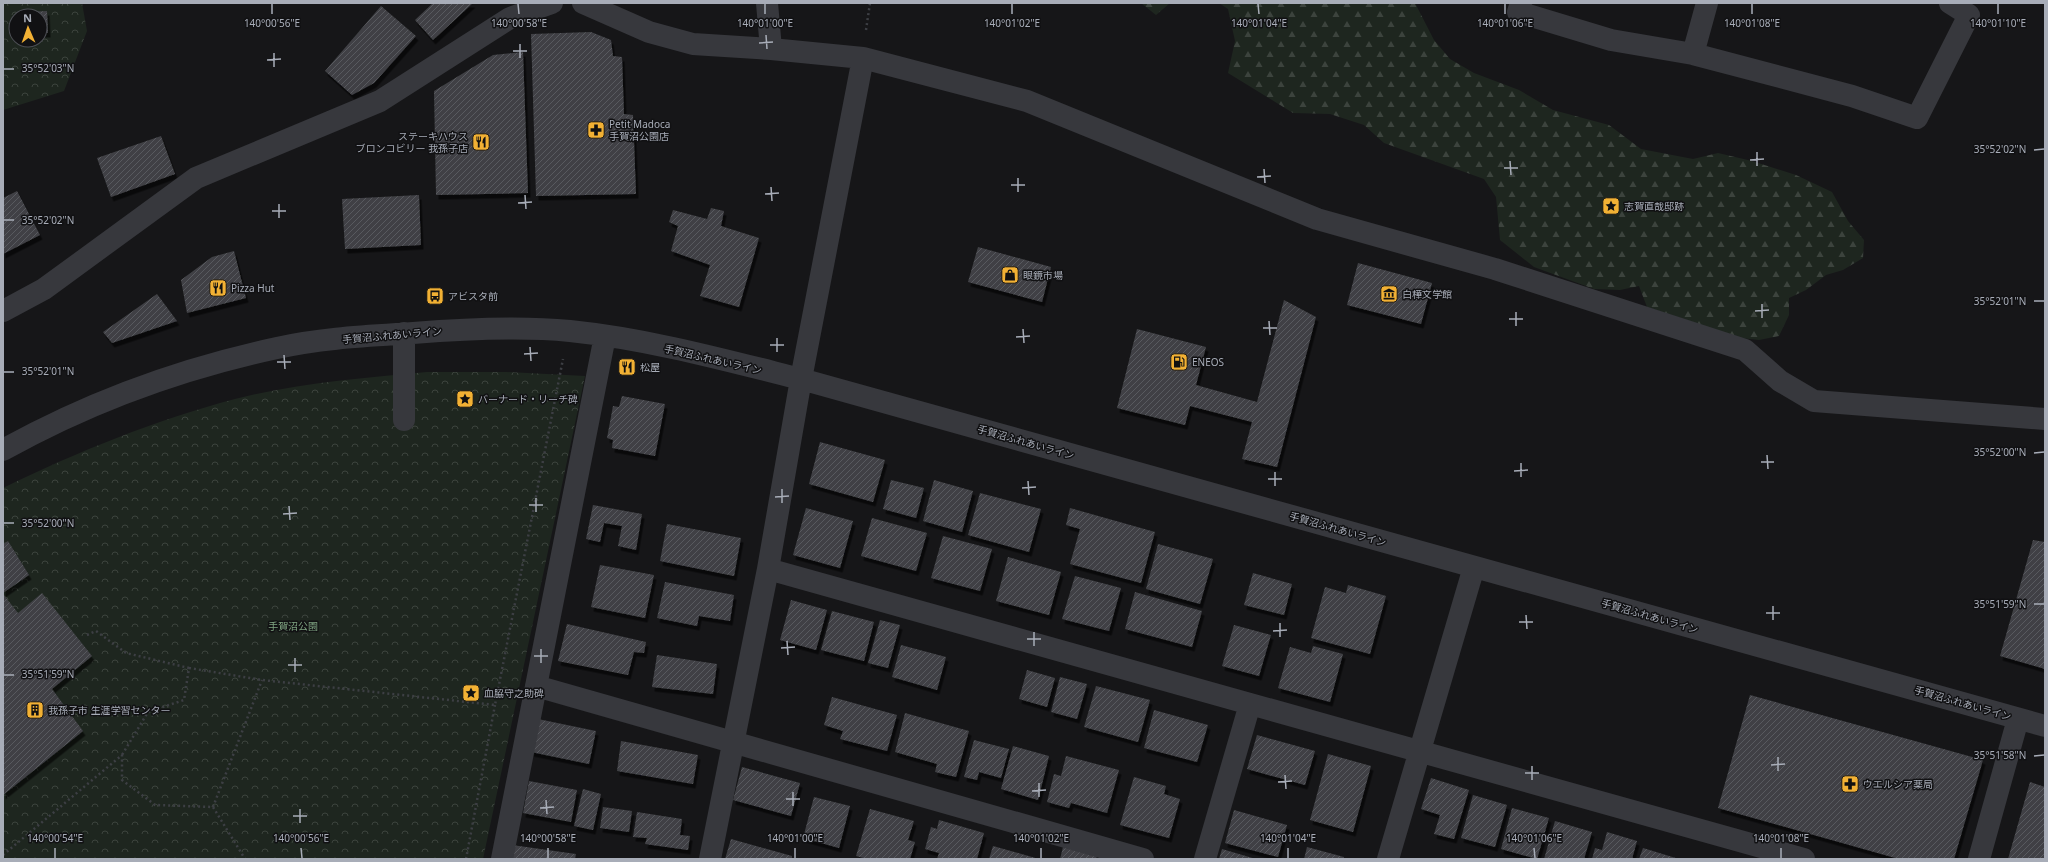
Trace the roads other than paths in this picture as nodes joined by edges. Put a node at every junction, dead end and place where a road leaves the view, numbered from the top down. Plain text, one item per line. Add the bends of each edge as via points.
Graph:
1 (552, 3) edge
2 (583, 3) edge
3 (767, 3) edge
4 (1521, 3) edge
5 (1707, 3) edge
6 (1950, 3) edge
7 (771, 49) junction
8 (1693, 54) junction
9 (863, 58) junction
10 (3, 311) edge
11 (404, 333) junction
12 (605, 336) junction
13 (800, 379) junction
14 (2045, 419) edge
15 (404, 420) dead end
16 (3, 450) edge
17 (1474, 567) junction
18 (768, 569) junction
19 (536, 686) junction
20 (1250, 704) junction
21 (2018, 718) junction
22 (2045, 726) edge
23 (733, 743) junction
24 (1419, 751) junction
25 (502, 859) edge
26 (710, 859) edge
27 (1143, 859) edge
28 (1205, 859) edge
29 (1388, 859) edge
30 (1804, 859) edge
31 (1979, 859) edge

1 - 10 street via 510,18 380,101 196,178 44,289
2 - 7 street via 648,32 693,44
3 - 7 street
4 - 8 street via 1518,12 1611,40
5 - 8 street
6 - 8 street via 1969,15 1917,118 1852,96
7 - 9 street
9 - 13 street
9 - 14 street via 1027,101 1317,219 1495,269 1745,350 1780,381 1814,401
11 - 12 street, 手賀沼ふれあいライン via 453,330 569,331
11 - 15 street
11 - 16 street, 手賀沼ふれあいライン via 278,347 170,376 102,400
12 - 13 street, 手賀沼ふれあいライン via 699,354
12 - 19 street
13 - 17 street, 手賀沼ふれあいライン
13 - 18 street
17 - 21 street, 手賀沼ふれあいライン
17 - 24 street
18 - 20 street
18 - 23 street
19 - 23 street
19 - 25 street
20 - 24 street
20 - 28 street
21 - 22 street, 手賀沼ふれあいライン
21 - 31 street
23 - 26 street
23 - 27 street
24 - 29 street
24 - 30 street

